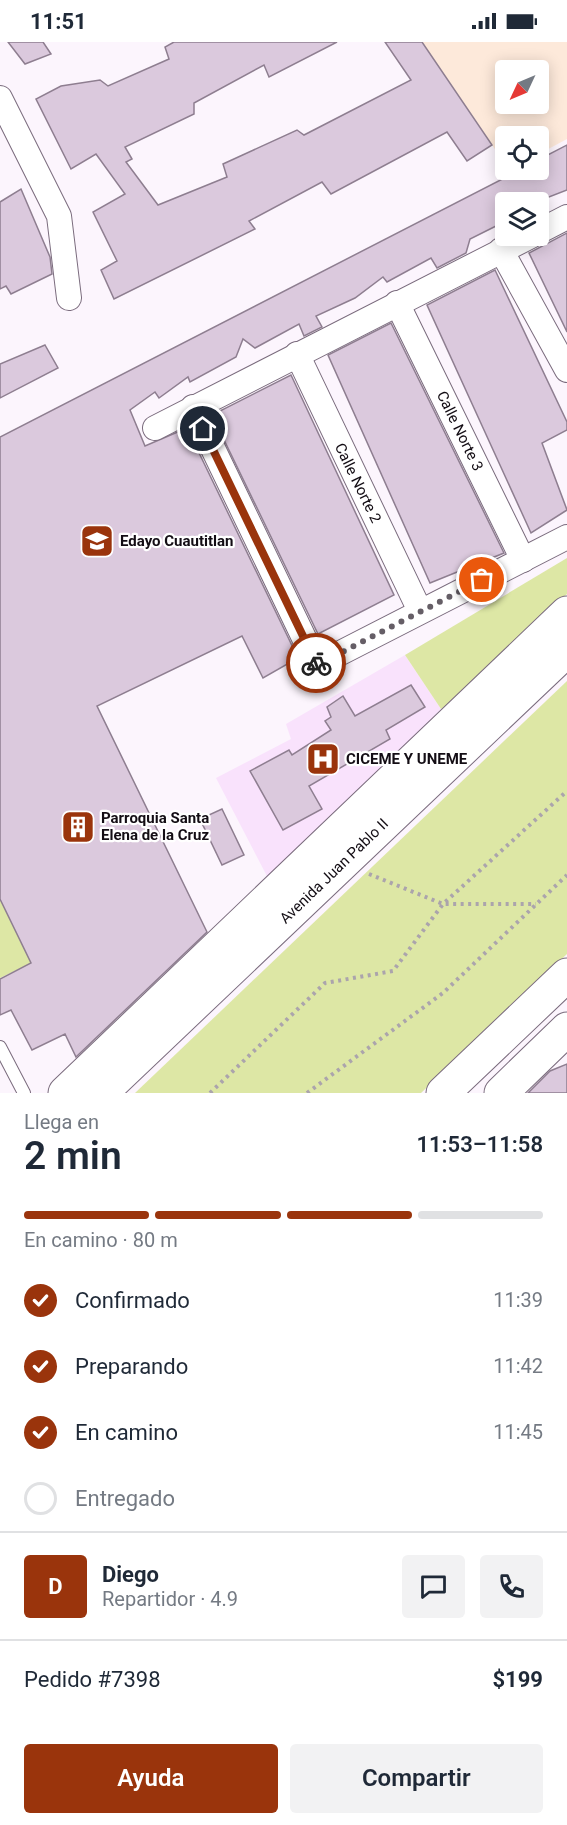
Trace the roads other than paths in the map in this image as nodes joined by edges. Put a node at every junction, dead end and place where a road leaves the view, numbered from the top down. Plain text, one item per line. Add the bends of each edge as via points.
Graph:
1 (0, 98) edge
2 (567, 218) edge
3 (549, 227) edge
4 (510, 246) edge
5 (501, 250) junction
6 (69, 298) dead end
7 (397, 303) junction
8 (297, 354) junction
9 (567, 370) edge
10 (193, 407) junction
11 (155, 428) dead end
12 (567, 537) edge
13 (523, 560) junction
14 (420, 611) junction
15 (567, 613) edge
16 (567, 650) edge
17 (567, 975) edge
18 (567, 1029) edge
19 (0, 1047) edge
20 (24, 1093) edge
21 (65, 1093) edge
22 (100, 1093) edge
23 (442, 1093) edge
24 (501, 1093) edge

1 - 6 street via 59,216
2 - 3 street
4 - 5 street
5 - 7 street
5 - 9 street
7 - 8 street
7 - 13 street, Calle Norte 3
8 - 10 street
8 - 14 street, Calle Norte 2
10 - 11 street
10 - 14 street via 317,665
12 - 13 street
13 - 14 street
15 - 21 street
16 - 22 street, Avenida Juan Pablo II
17 - 23 street
18 - 24 street
19 - 20 lane

